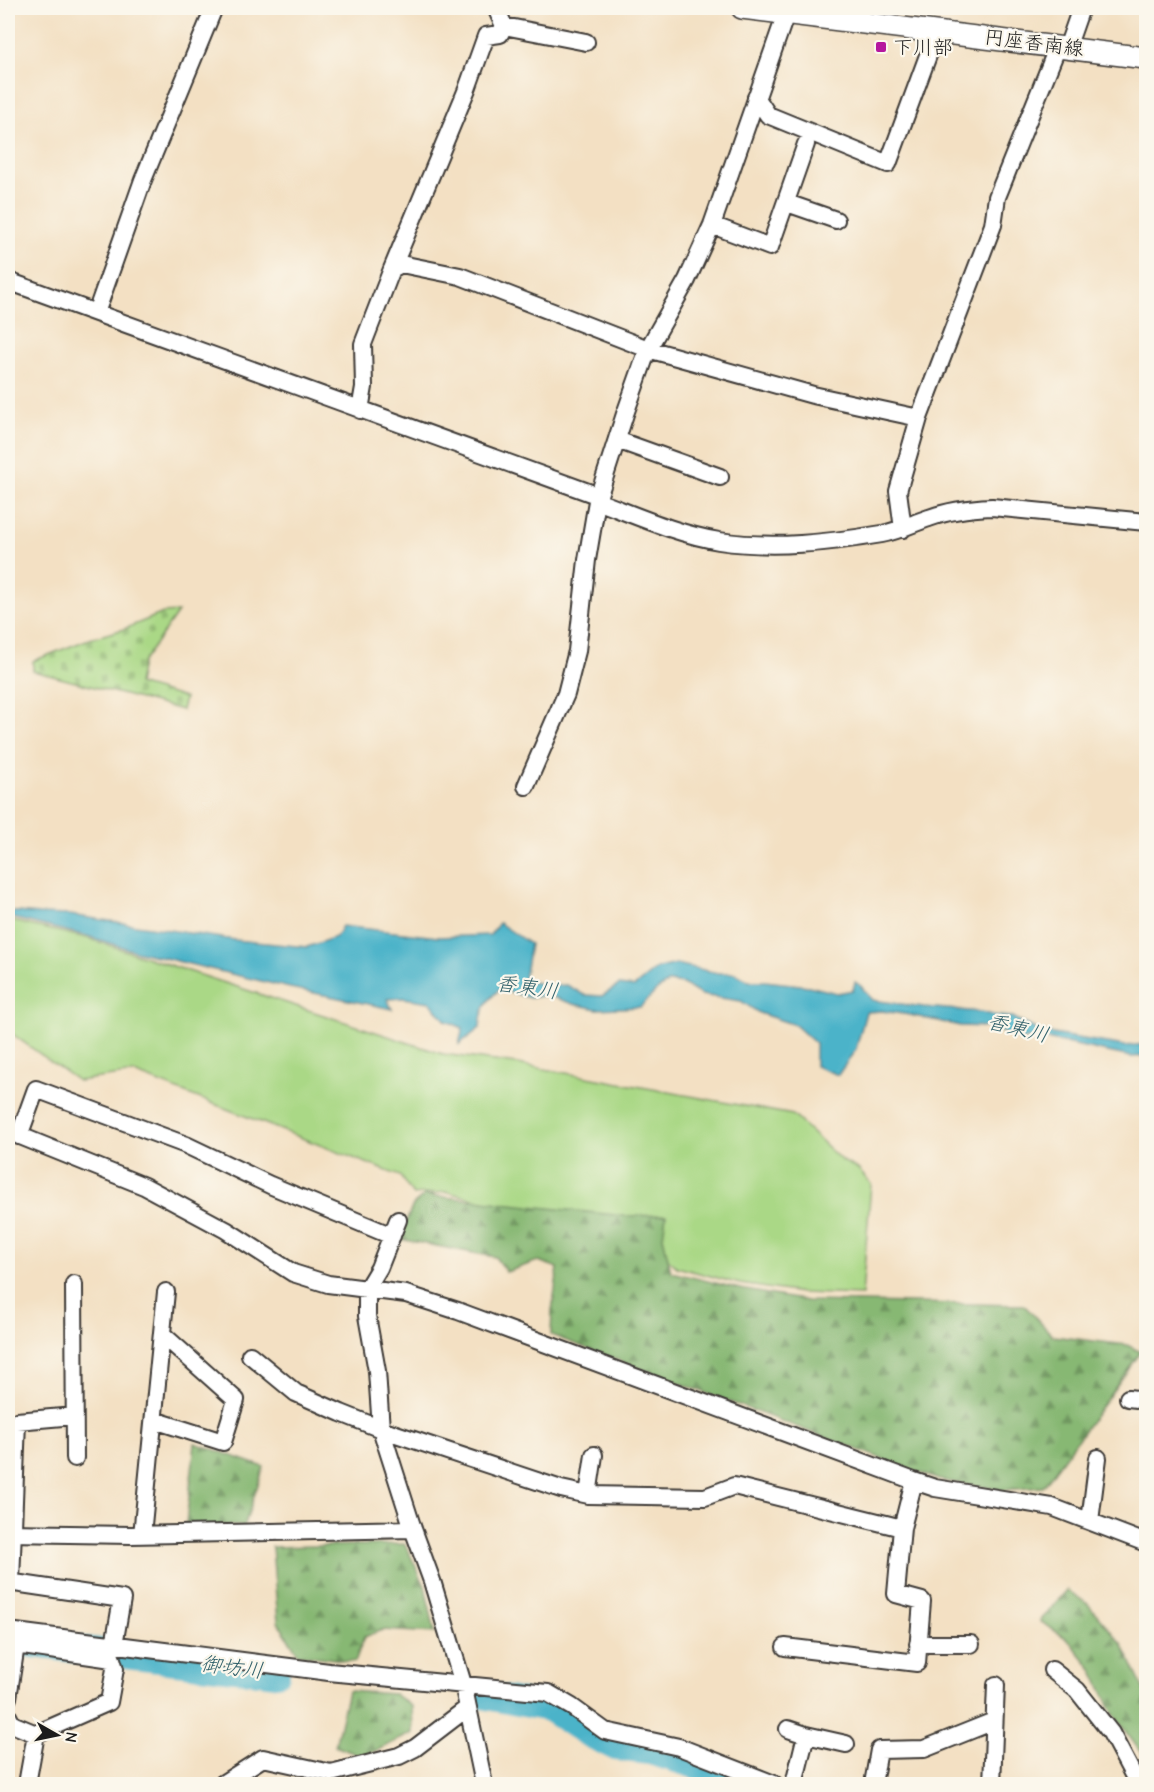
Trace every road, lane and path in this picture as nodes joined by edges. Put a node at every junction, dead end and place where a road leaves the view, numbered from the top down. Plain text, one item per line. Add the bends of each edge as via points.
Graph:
1 (214, 8) edge
2 (496, 8) edge
3 (742, 8) edge
4 (1081, 8) edge
5 (787, 10) edge
6 (504, 26) junction
7 (937, 31) junction
8 (586, 42) dead end
9 (1062, 47) junction
10 (1146, 58) edge
11 (756, 97) junction
12 (806, 144) dead end
13 (787, 203) junction
14 (836, 220) dead end
15 (712, 225) junction
16 (392, 268) junction
17 (8, 281) edge
18 (96, 313) junction
19 (648, 350) junction
20 (360, 410) junction
21 (919, 418) junction
22 (617, 440) junction
23 (720, 477) dead end
24 (598, 499) junction
25 (1146, 522) edge
26 (903, 529) junction
27 (526, 786) dead end
28 (13, 1133) edge
29 (74, 1284) dead end
30 (367, 1288) junction
31 (166, 1292) dead end
32 (162, 1334) junction
33 (250, 1355) dead end
34 (1128, 1398) dead end
35 (1146, 1400) edge
36 (74, 1416) junction
37 (154, 1420) junction
38 (381, 1429) junction
39 (594, 1455) dead end
40 (75, 1458) dead end
41 (1098, 1458) dead end
42 (914, 1481) junction
43 (588, 1495) junction
44 (1090, 1521) junction
45 (902, 1527) junction
46 (413, 1529) junction
47 (10, 1533) edge
48 (142, 1535) junction
49 (1146, 1543) edge
50 (10, 1582) edge
51 (8, 1631) edge
52 (918, 1644) junction
53 (971, 1644) dead end
54 (114, 1645) junction
55 (785, 1647) dead end
56 (1052, 1670) dead end
57 (463, 1684) junction
58 (996, 1685) dead end
59 (8, 1698) edge
60 (466, 1709) junction
61 (8, 1716) edge
62 (994, 1721) junction
63 (788, 1729) dead end
64 (36, 1734) junction
65 (806, 1735) junction
66 (846, 1744) dead end
67 (328, 1779) edge
68 (27, 1785) edge
69 (222, 1785) edge
70 (484, 1785) edge
71 (774, 1785) edge
72 (794, 1785) edge
73 (873, 1785) edge
74 (992, 1785) edge
75 (1138, 1785) edge

1 - 18 street via 144,180
2 - 6 street
3 - 5 main road, 円座香南線
4 - 9 street
5 - 7 main road, 円座香南線
5 - 11 street
6 - 8 street
6 - 16 street via 500,34 486,36
7 - 9 main road, 円座香南線
7 - 11 street via 888,164 768,116
9 - 10 main road, 円座香南線
9 - 21 street via 997,197 993,225
11 - 15 street
12 - 13 street
13 - 14 street
13 - 15 street via 770,247
15 - 19 street
16 - 19 street via 401,264 460,276
16 - 20 street via 363,344
17 - 18 street
18 - 20 street
19 - 21 street via 813,395
19 - 22 street
20 - 24 street
21 - 26 street via 898,490
22 - 23 street
22 - 24 street
24 - 26 street via 719,541 762,545 818,543
24 - 27 street via 577,651 566,694
25 - 26 street via 992,507 949,512
28 - 30 street via 144,1186 226,1230 293,1273 328,1284
28 - 30 street via 36,1089 186,1145 270,1185 395,1228
29 - 36 street
30 - 38 street
30 - 42 street via 406,1294 458,1311
31 - 32 street
32 - 37 street
32 - 37 street via 236,1400 223,1442
33 - 38 street via 296,1394
34 - 35 street
36 - 40 street
36 - 47 street via 17,1421
37 - 48 street
38 - 43 street
38 - 46 street
39 - 43 street
41 - 44 street
42 - 44 street via 1052,1507
42 - 45 street
43 - 45 street via 705,1497 734,1486
44 - 49 street
45 - 52 street via 896,1594 922,1601
46 - 48 street
46 - 57 street
47 - 48 street
47 - 50 street
50 - 54 street via 122,1599
51 - 54 street
52 - 53 street
52 - 55 street via 916,1663
54 - 57 street
56 - 75 street via 1077,1690 1112,1733
57 - 60 street
57 - 71 street via 548,1693 605,1731 679,1747
58 - 62 street
59 - 64 street via 16,1645 112,1659 115,1669 109,1702
60 - 67 street via 416,1748
60 - 70 street
61 - 64 street via 12,1724
62 - 73 street via 924,1749 879,1750
62 - 74 street
63 - 65 street
64 - 68 street
65 - 66 street
65 - 72 street
67 - 69 street via 263,1758

